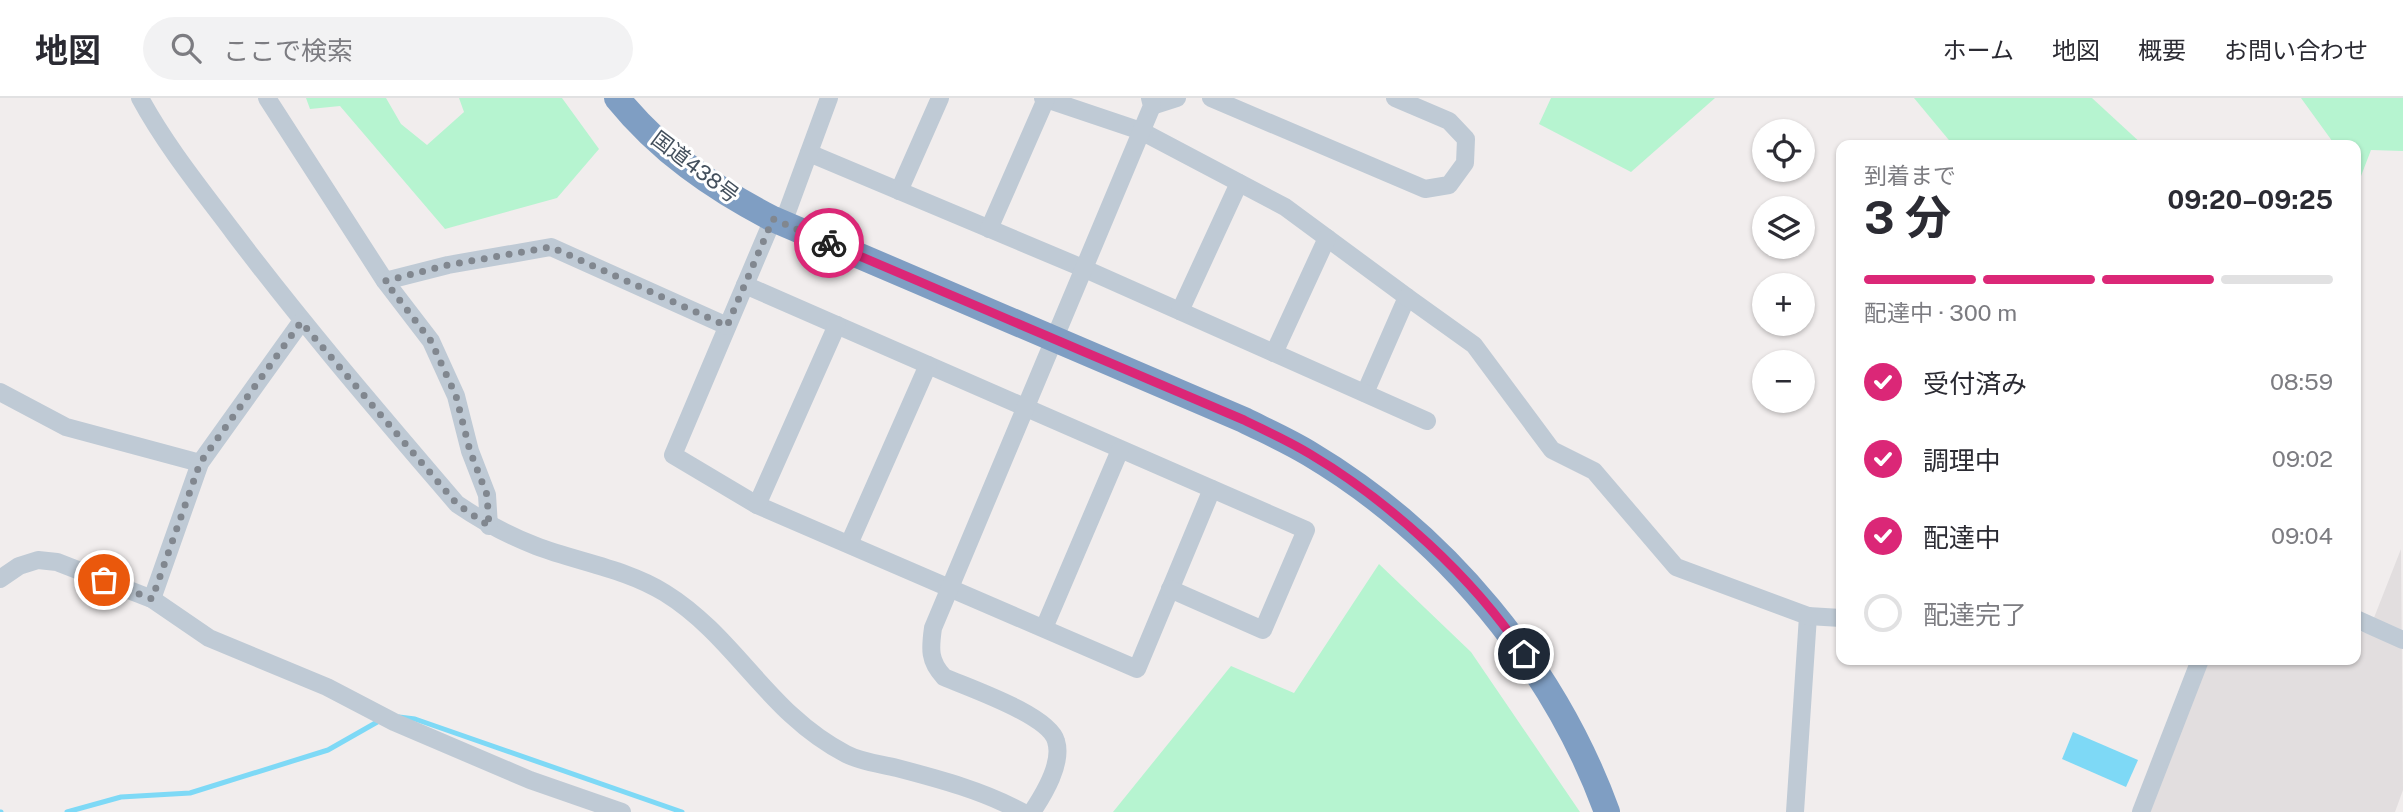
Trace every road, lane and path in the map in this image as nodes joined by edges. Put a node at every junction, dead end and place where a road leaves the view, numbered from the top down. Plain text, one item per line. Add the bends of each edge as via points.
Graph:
1 (140, 98) edge
2 (267, 98) edge
3 (617, 98) edge
4 (829, 98) edge
5 (940, 98) edge
6 (1177, 98) edge
7 (1211, 98) edge
8 (1395, 98) edge
9 (1045, 99) edge
10 (1151, 102) edge
11 (1141, 131) junction
12 (809, 153) junction
13 (1239, 183) junction
14 (899, 191) junction
15 (778, 221) junction
16 (989, 229) junction
17 (1327, 238) junction
18 (1085, 269) junction
19 (385, 281) junction
20 (745, 285) junction
21 (1407, 297) junction
22 (1180, 312) junction
23 (301, 322) junction
24 (727, 326) junction
25 (837, 326) junction
26 (1054, 340) junction
27 (1274, 353) junction
28 (928, 365) junction
29 (0, 392) edge
30 (1365, 393) junction
31 (1026, 408) junction
32 (1427, 421) dead end
33 (1120, 450) junction
34 (200, 463) junction
35 (1212, 489) junction
36 (757, 505) junction
37 (489, 526) junction
38 (849, 544) junction
39 (0, 579) edge
40 (950, 587) junction
41 (1170, 589) junction
42 (152, 599) junction
43 (1808, 616) junction
44 (1836, 618) edge
45 (2361, 621) edge
46 (1044, 628) junction
47 (2403, 640) edge
48 (2198, 665) edge
49 (596, 809) edge
50 (622, 812) edge
51 (1022, 812) edge
52 (1032, 812) edge
53 (1607, 812) edge
54 (1795, 812) edge
55 (2141, 812) edge

1 - 23 street via 193,179
2 - 19 street
3 - 15 highway, 国道438号 via 673,155 727,195
4 - 12 street
5 - 14 street
6 - 10 street
7 - 8 street via 1425,188 1450,185 1465,163 1466,139 1449,121
9 - 11 street
9 - 16 street
10 - 11 street
11 - 13 street
11 - 18 street
12 - 14 street
12 - 15 street
13 - 17 street via 1285,207
13 - 22 street
14 - 16 street
15 - 20 street
15 - 26 highway, 国道438号
16 - 18 street
17 - 21 street
17 - 27 street
18 - 22 street
18 - 26 street
19 - 24 street via 551,247
19 - 37 street via 431,341 456,396 487,495
20 - 24 street
20 - 25 street
21 - 30 street
21 - 43 street via 1474,345 1552,450 1594,471 1676,567
22 - 27 street
23 - 34 street
23 - 37 street via 457,504
24 - 36 street via 673,455
25 - 28 street
25 - 36 street
26 - 31 street
26 - 53 highway, 国道438号 via 1244,420 1310,454 1420,538 1509,631 1572,731
27 - 30 street
28 - 31 street
28 - 38 street
29 - 34 street via 66,426
30 - 32 street
31 - 33 street
31 - 40 street
33 - 35 street
33 - 46 street
34 - 42 street
35 - 41 street
35 - 41 street via 1306,530 1263,630
36 - 38 street
37 - 51 street via 663,592 703,620 776,703 848,755 931,777
38 - 40 street
39 - 42 street via 38,560 57,562
40 - 46 street
40 - 52 street via 933,628 929,651 934,666 944,677 1035,718 1051,729 1056,741 1053,769
41 - 46 street via 1137,669
42 - 49 street via 209,638
43 - 44 street
43 - 54 street
45 - 47 street
48 - 55 street
49 - 50 street

